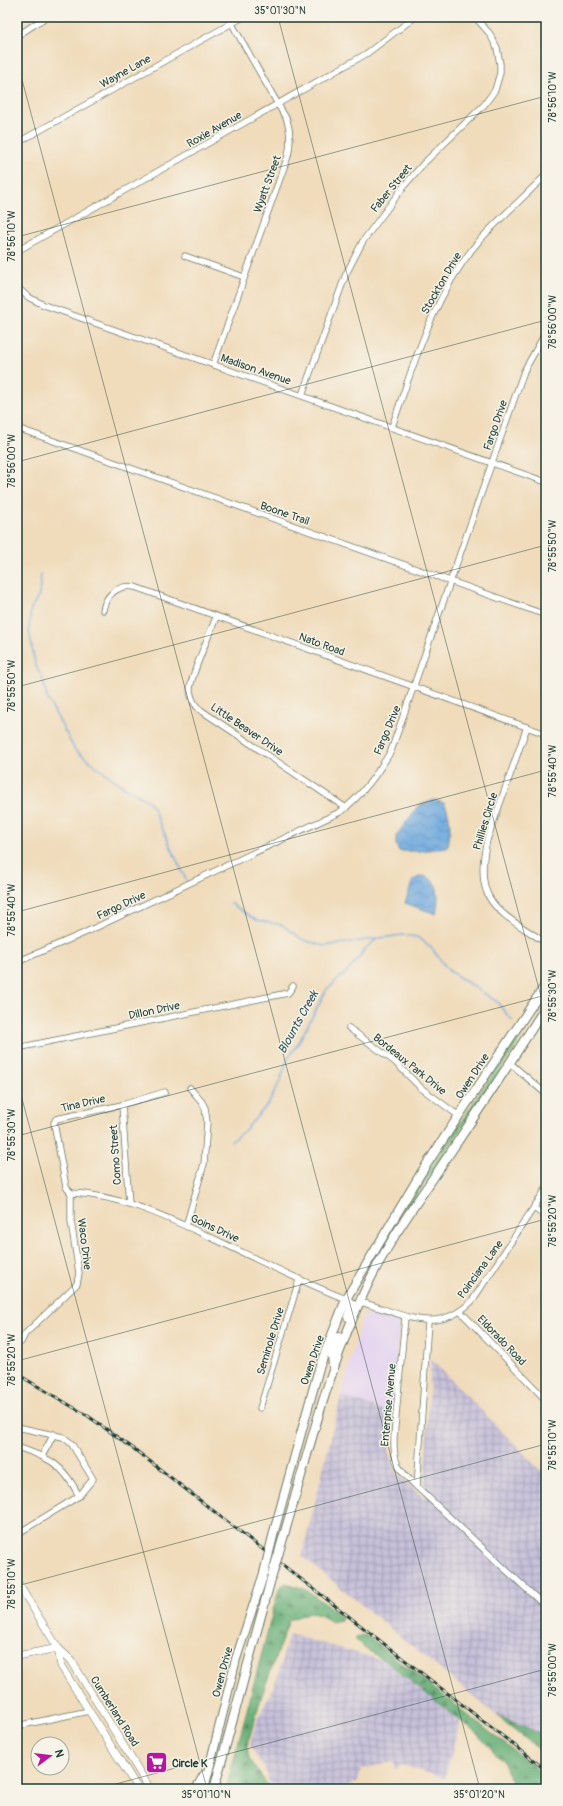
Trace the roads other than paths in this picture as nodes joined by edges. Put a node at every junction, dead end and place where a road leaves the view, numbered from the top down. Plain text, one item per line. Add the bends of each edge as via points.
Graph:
1 (46, 17) edge
2 (243, 17) edge
3 (415, 17) edge
4 (475, 17) edge
5 (230, 20) edge
6 (17, 36) edge
7 (278, 104) junction
8 (17, 143) edge
9 (546, 175) edge
10 (17, 250) edge
11 (185, 256) dead end
12 (244, 278) junction
13 (17, 287) edge
14 (546, 332) edge
15 (213, 365) junction
16 (302, 395) junction
17 (392, 427) junction
18 (17, 428) edge
19 (492, 463) junction
20 (546, 482) edge
21 (450, 581) junction
22 (103, 610) dead end
23 (546, 615) edge
24 (216, 616) junction
25 (414, 688) junction
26 (527, 727) junction
27 (546, 734) edge
28 (346, 808) junction
29 (546, 942) edge
30 (17, 962) edge
31 (546, 984) edge
32 (293, 986) dead end
33 (546, 999) edge
34 (546, 1006) edge
35 (538, 1019) junction
36 (349, 1028) dead end
37 (17, 1048) edge
38 (510, 1063) junction
39 (190, 1088) dead end
40 (165, 1092) dead end
41 (546, 1094) edge
42 (122, 1104) junction
43 (458, 1116) junction
44 (17, 1133) edge
45 (17, 1143) edge
46 (546, 1189) edge
47 (71, 1192) junction
48 (129, 1204) junction
49 (534, 1208) junction
50 (546, 1217) edge
51 (186, 1226) junction
52 (381, 1240) junction
53 (299, 1280) junction
54 (346, 1299) junction
55 (360, 1302) junction
56 (460, 1311) junction
57 (405, 1317) junction
58 (428, 1321) junction
59 (17, 1343) edge
60 (333, 1369) junction
61 (546, 1400) edge
62 (260, 1408) dead end
63 (17, 1427) edge
64 (54, 1434) junction
65 (17, 1447) edge
66 (42, 1456) junction
67 (417, 1487) junction
68 (79, 1496) junction
69 (17, 1534) edge
70 (17, 1582) edge
71 (546, 1607) edge
72 (58, 1648) junction
73 (17, 1656) edge
74 (89, 1711) junction
75 (17, 1726) edge
76 (210, 1763) junction
77 (138, 1789) edge
78 (150, 1789) edge
79 (196, 1789) edge
80 (204, 1789) edge
81 (214, 1789) edge

1 - 6 street
2 - 5 street, Wayne Lane
3 - 7 street, Roxie Avenue via 366,54
4 - 16 street, Faber Street via 490,34 497,48 500,73 495,90 484,105 404,186 363,241 346,274
5 - 7 street, Wyatt Street
5 - 8 street, Wayne Lane
7 - 10 street, Roxie Avenue
7 - 12 street, Wyatt Street via 288,125 291,138 289,150
9 - 17 street, Stockton Drive via 479,241 453,278 430,322
11 - 12 street
12 - 15 street, Wyatt Street
13 - 15 street, Madison Avenue via 38,302
14 - 19 street, Fargo Drive via 524,371
15 - 16 street, Madison Avenue
16 - 17 street, Madison Avenue
17 - 19 street, Madison Avenue
18 - 21 street, Boone Trail
19 - 20 street, Madison Avenue
19 - 21 street, Fargo Drive
21 - 23 street, Boone Trail
21 - 25 street, Fargo Drive
22 - 24 street, Nato Road via 114,591 130,586
24 - 25 street, Nato Road
24 - 28 street, Little Beaver Drive via 191,683 191,696 195,704
25 - 26 street, Nato Road
25 - 28 street, Fargo Drive via 391,751 373,778
26 - 27 street, Nato Road
26 - 29 street, Phillies Circle via 487,840 484,874 487,895 496,909
28 - 30 street, Fargo Drive via 82,934
31 - 43 highway, Owen Drive
32 - 37 street, Dillon Drive via 288,993
33 - 35 highway via 537,1012
34 - 35 highway, Owen Drive
35 - 38 highway, Owen Drive
36 - 43 street, Bordeaux Park Drive
38 - 41 street
38 - 55 highway, Owen Drive via 403,1222
39 - 51 street via 205,1108 207,1122 204,1164
40 - 42 street, Tina Drive
42 - 47 street, Tina Drive via 56,1119 54,1123 66,1187
42 - 48 street, Como Street
43 - 52 highway, Owen Drive
44 - 45 street
46 - 49 street, Poinciana Lane
47 - 48 street, Goins Drive
47 - 59 street, Waco Drive via 71,1221 79,1273 77,1284
48 - 51 street, Goins Drive
49 - 50 street
49 - 56 street, Poinciana Lane via 472,1301
51 - 53 street, Goins Drive
52 - 54 highway, Owen Drive
52 - 55 highway via 382,1248 359,1290 357,1297
53 - 54 street, Goins Drive
53 - 62 street, Seminole Drive
54 - 60 highway via 352,1304 332,1356
54 - 76 highway, Owen Drive, bridge via 319,1368 264,1572 236,1659
55 - 57 street, Poinciana Lane
55 - 60 highway, Owen Drive
56 - 58 street, Poinciana Lane via 446,1318
56 - 61 street, Eldorado Road
57 - 58 street, Poinciana Lane
57 - 67 street, Enterprise Avenue via 393,1455 400,1471
58 - 67 street
60 - 81 highway, Owen Drive, bridge via 271,1579
63 - 64 street
64 - 66 street
64 - 68 street via 71,1443 93,1479
65 - 66 street
66 - 68 street via 60,1467 71,1480
67 - 71 street, Enterprise Avenue
68 - 69 street
70 - 72 main road, Cumberland Road
72 - 73 main road
72 - 74 main road, Cumberland Road via 61,1666
72 - 78 main road, Cumberland Road via 71,1660
74 - 75 street
74 - 77 main road, Cumberland Road
76 - 79 highway
76 - 80 highway, Owen Drive

